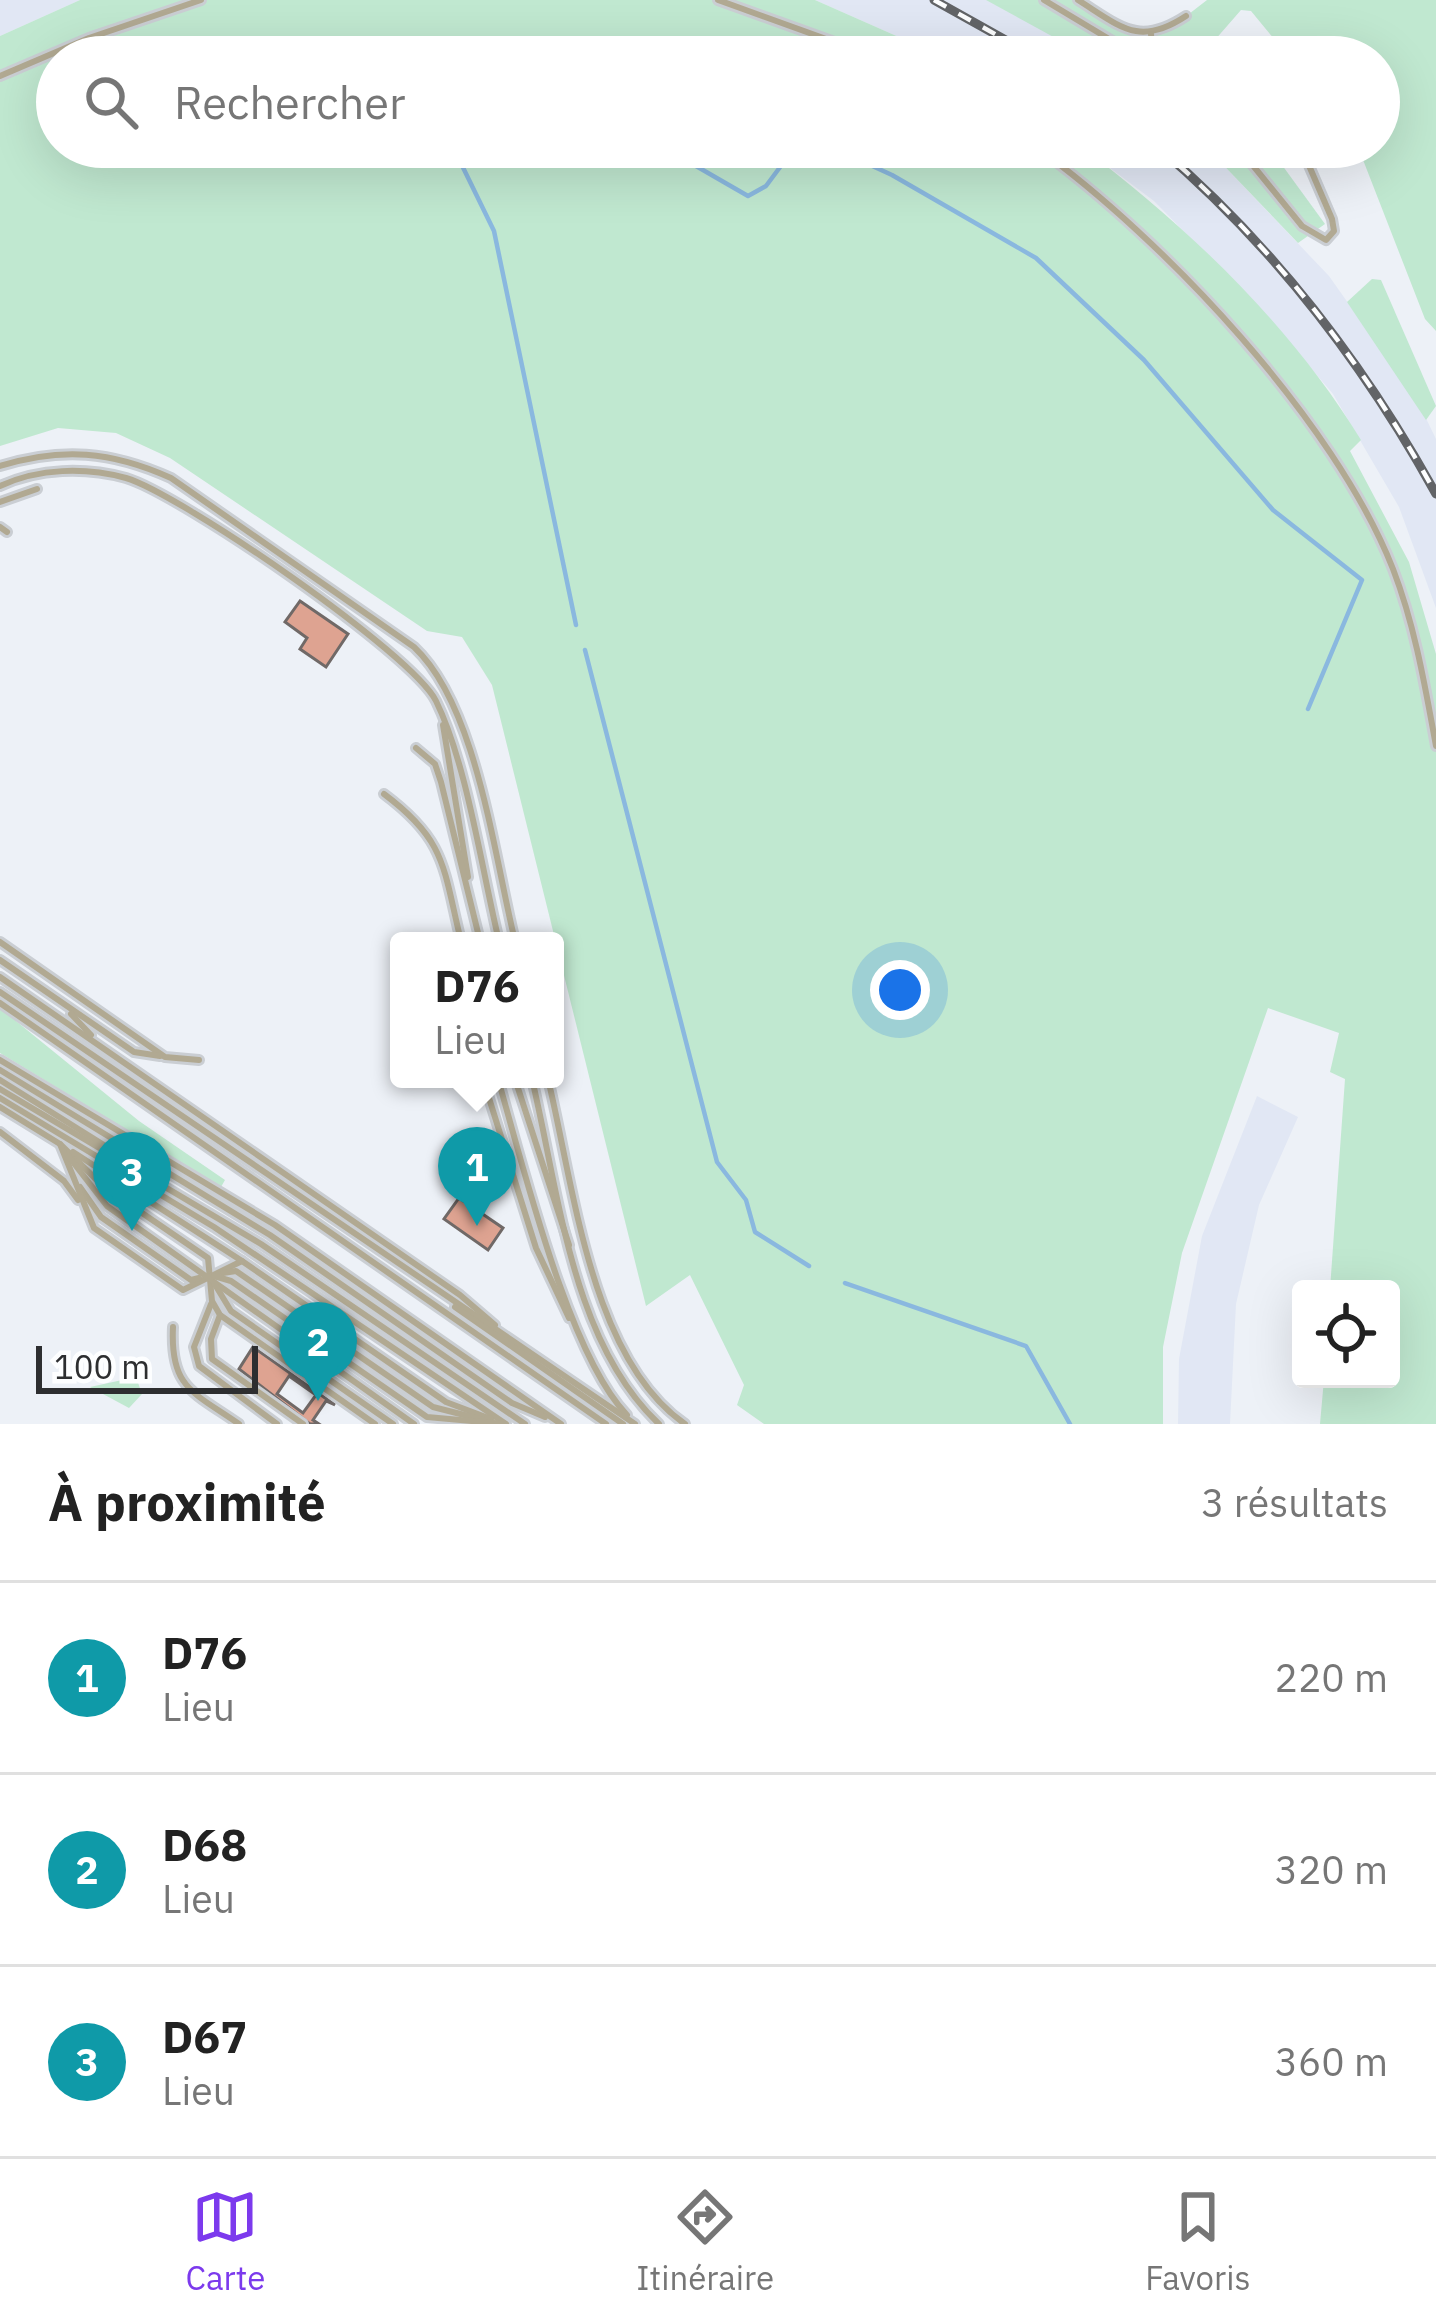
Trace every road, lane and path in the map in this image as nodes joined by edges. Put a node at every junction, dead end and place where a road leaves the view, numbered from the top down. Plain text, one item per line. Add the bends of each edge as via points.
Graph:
1 (202, 0) edge
2 (718, 0) edge
3 (1044, 0) edge
4 (1078, 0) edge
5 (1186, 16) dead end
6 (1151, 34) joint
7 (95, 36) edge
8 (818, 36) edge
9 (1104, 36) edge
10 (36, 61) edge
11 (0, 76) edge
12 (1063, 168) edge
13 (1255, 168) edge
14 (1310, 168) edge
15 (0, 466) edge
16 (0, 486) edge
17 (37, 489) dead end
18 (0, 502) edge
19 (442, 717) junction
20 (1436, 746) edge
21 (416, 748) dead end
22 (384, 794) dead end
23 (468, 893) junction
24 (458, 932) edge
25 (478, 932) edge
26 (497, 932) edge
27 (513, 932) edge
28 (0, 942) edge
29 (0, 960) edge
30 (0, 977) edge
31 (0, 992) edge
32 (0, 1003) edge
33 (61, 1003) junction
34 (104, 1048) junction
35 (165, 1057) junction
36 (0, 1060) edge
37 (200, 1060) dead end
38 (0, 1070) edge
39 (486, 1088) edge
40 (501, 1088) edge
41 (518, 1088) edge
42 (534, 1088) edge
43 (550, 1088) edge
44 (0, 1094) edge
45 (0, 1132) edge
46 (60, 1144) junction
47 (251, 1163) junction
48 (83, 1208) junction
49 (242, 1261) junction
50 (211, 1276) junction
51 (580, 1277) junction
52 (212, 1301) junction
53 (220, 1315) junction
54 (173, 1327) dead end
55 (578, 1336) junction
56 (515, 1344) junction
57 (512, 1403) junction
58 (239, 1424) edge
59 (277, 1424) edge
60 (303, 1424) edge
61 (375, 1424) edge
62 (393, 1424) edge
63 (415, 1424) edge
64 (505, 1424) edge
65 (527, 1424) edge
66 (560, 1424) edge
67 (606, 1424) edge
68 (623, 1424) edge
69 (636, 1424) edge
70 (658, 1424) edge
71 (685, 1424) edge

1 - 7 lane
2 - 8 lane
3 - 9 lane
4 - 6 lane
5 - 6 lane
10 - 11 lane
12 - 20 lane via 1205,299 1321,444 1393,569
13 - 14 lane via 1302,226 1327,240 1332,219
15 - 27 lane via 75,451 141,464 414,647 456,704
16 - 19 lane via 79,470 146,485 392,651 424,683
17 - 18 lane
19 - 23 lane
19 - 26 lane
21 - 23 lane via 441,782
22 - 24 lane via 435,841
23 - 25 lane
28 - 35 lane
29 - 33 lane
30 - 34 lane
31 - 47 lane
32 - 67 lane
33 - 34 lane
33 - 35 lane via 134,1052
34 - 56 lane via 460,1295
35 - 37 lane
36 - 66 lane via 275,1225
38 - 57 lane via 270,1235
39 - 55 lane via 536,1248
40 - 55 lane
41 - 51 lane
42 - 51 lane
43 - 71 lane via 610,1327 641,1383
44 - 46 lane
44 - 64 lane
44 - 65 lane via 256,1241
45 - 48 lane via 64,1180
46 - 48 lane
46 - 49 lane
46 - 50 lane via 106,1206
46 - 50 lane via 104,1187 208,1258
46 - 50 lane via 101,1217 191,1280
47 - 56 lane
47 - 68 lane
48 - 50 lane via 94,1228 183,1290
49 - 50 lane
49 - 64 lane via 446,1402
50 - 52 lane
50 - 62 lane via 231,1311
50 - 63 lane
50 - 64 lane via 231,1281 428,1417
51 - 70 lane via 605,1356
52 - 53 lane
52 - 59 lane via 194,1348 199,1366
53 - 60 lane via 212,1359
53 - 61 lane
54 - 58 lane via 171,1363 182,1385
55 - 69 lane via 606,1390
56 - 69 lane
57 - 65 lane
57 - 66 lane

